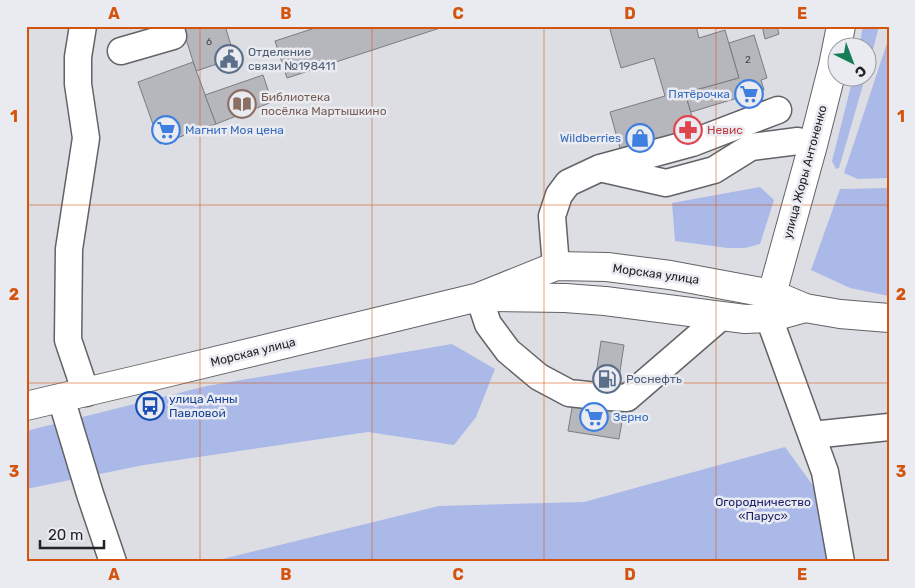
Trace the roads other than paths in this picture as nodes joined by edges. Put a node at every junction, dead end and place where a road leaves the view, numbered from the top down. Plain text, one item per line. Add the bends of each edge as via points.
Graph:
1 (83, 26) edge
2 (170, 26) edge
3 (841, 26) edge
4 (121, 51) dead end
5 (778, 110) dead end
6 (742, 123) junction
7 (813, 145) junction
8 (751, 147) junction
9 (600, 168) junction
10 (556, 266) junction
11 (478, 297) junction
12 (771, 306) junction
13 (722, 316) junction
14 (889, 318) edge
15 (73, 395) junction
16 (26, 406) edge
17 (889, 427) edge
18 (812, 435) junction
19 (113, 562) edge
20 (841, 562) edge

1 - 15 street via 78,84 86,138 69,249 68,340
2 - 4 street via 173,36
3 - 7 main road, улица Жоры Антоненко
5 - 6 street
6 - 8 street
6 - 9 street via 692,143
7 - 8 street via 798,141
7 - 12 main road, улица Жоры Антоненко
8 - 9 street via 714,170 666,183
9 - 10 street via 568,183 559,195 552,216
10 - 11 main road, Морская улица
10 - 12 main road, Морская улица via 607,267 670,274
11 - 13 main road, Морская улица via 605,301
11 - 13 street via 488,324 508,351 539,377 569,393 599,396 627,398
11 - 15 main road, Морская улица
12 - 13 main road, Морская улица via 745,319
12 - 14 main road, Морская улица
12 - 18 street
15 - 16 main road, Морская улица
15 - 19 street via 90,494
17 - 18 street
18 - 20 street via 825,472

